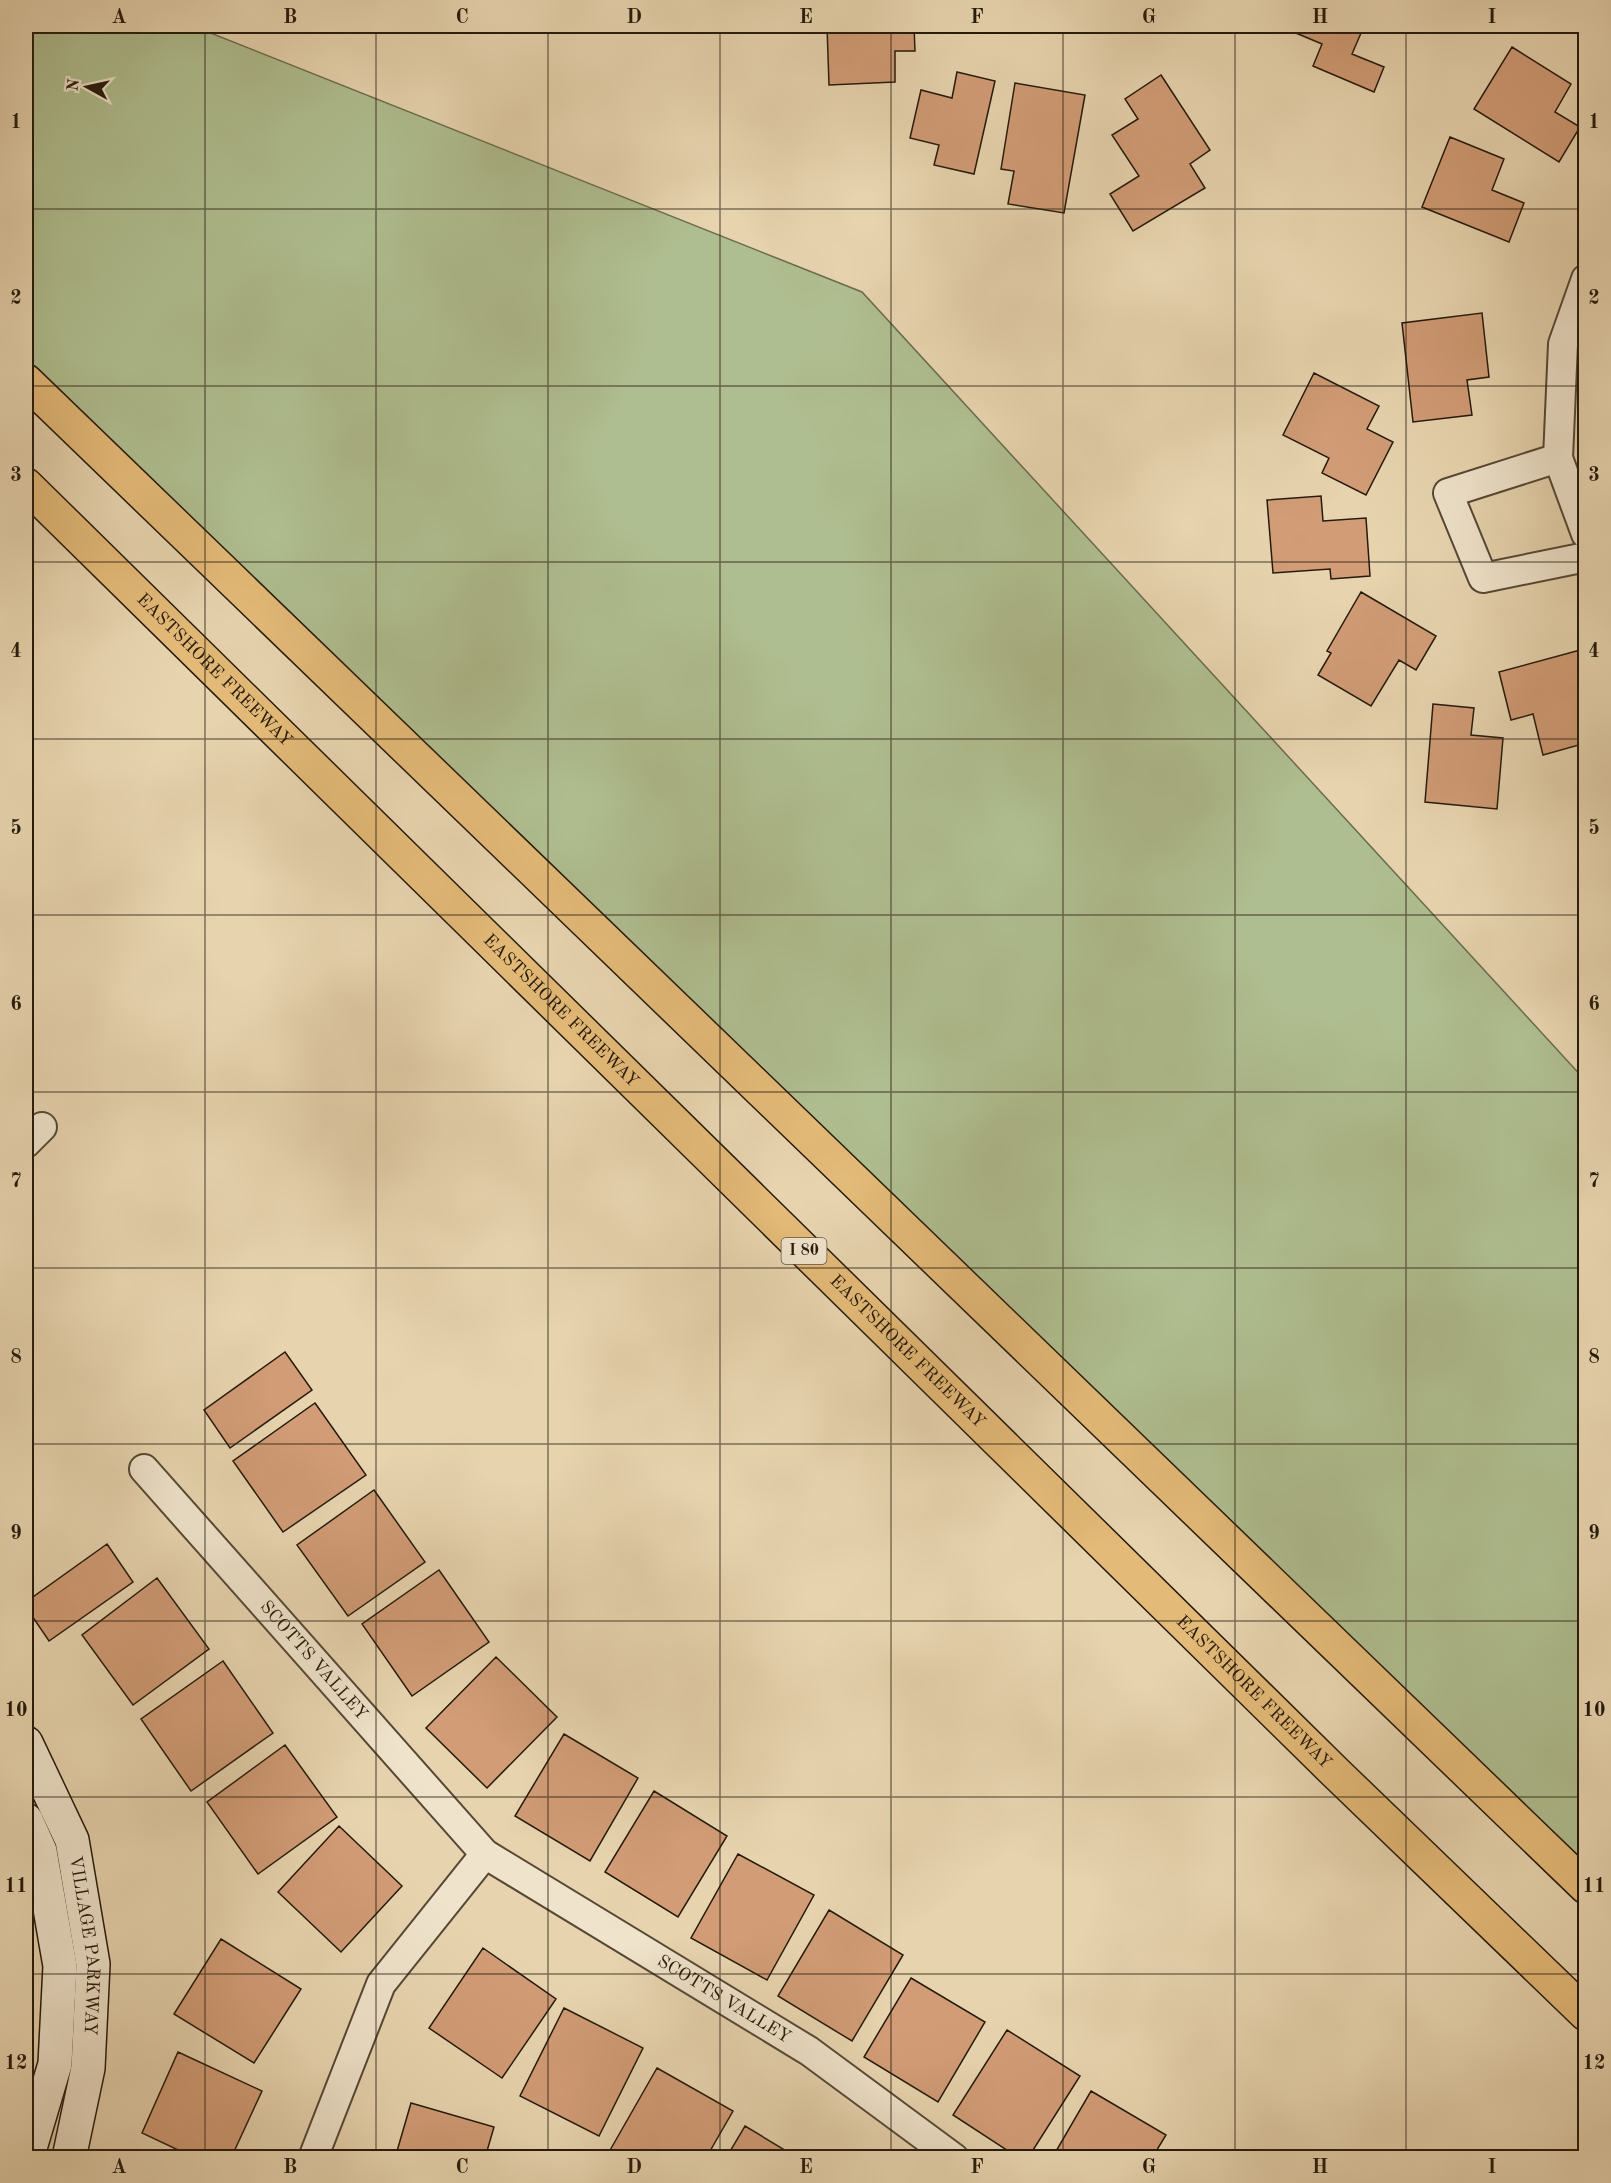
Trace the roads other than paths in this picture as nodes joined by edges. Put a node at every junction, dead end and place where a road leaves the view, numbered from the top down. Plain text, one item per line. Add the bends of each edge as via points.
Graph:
1 (1586, 279) edge
2 (26, 381) edge
3 (1558, 458) junction
4 (26, 485) edge
5 (1586, 534) edge
6 (1586, 558) edge
7 (144, 1469) dead end
8 (26, 1743) edge
9 (26, 1820) edge
10 (485, 1854) junction
11 (1586, 1887) edge
12 (1586, 2014) edge
13 (33, 2156) edge
14 (69, 2157) edge
15 (313, 2157) edge
16 (954, 2157) edge

1 - 3 street via 1563,344
2 - 11 highway
3 - 5 street
3 - 6 street via 1448,493 1483,578
4 - 12 highway, EASTSHORE FREEWAY / I 80
7 - 10 street, SCOTTS VALLEY
8 - 14 street, VILLAGE PARKWAY via 72,1840 93,1964 88,2068
9 - 13 street, VILLAGE PARKWAY via 40,1851 60,1966 55,2064
10 - 15 street via 381,1984
10 - 16 street, SCOTTS VALLEY via 809,2052

